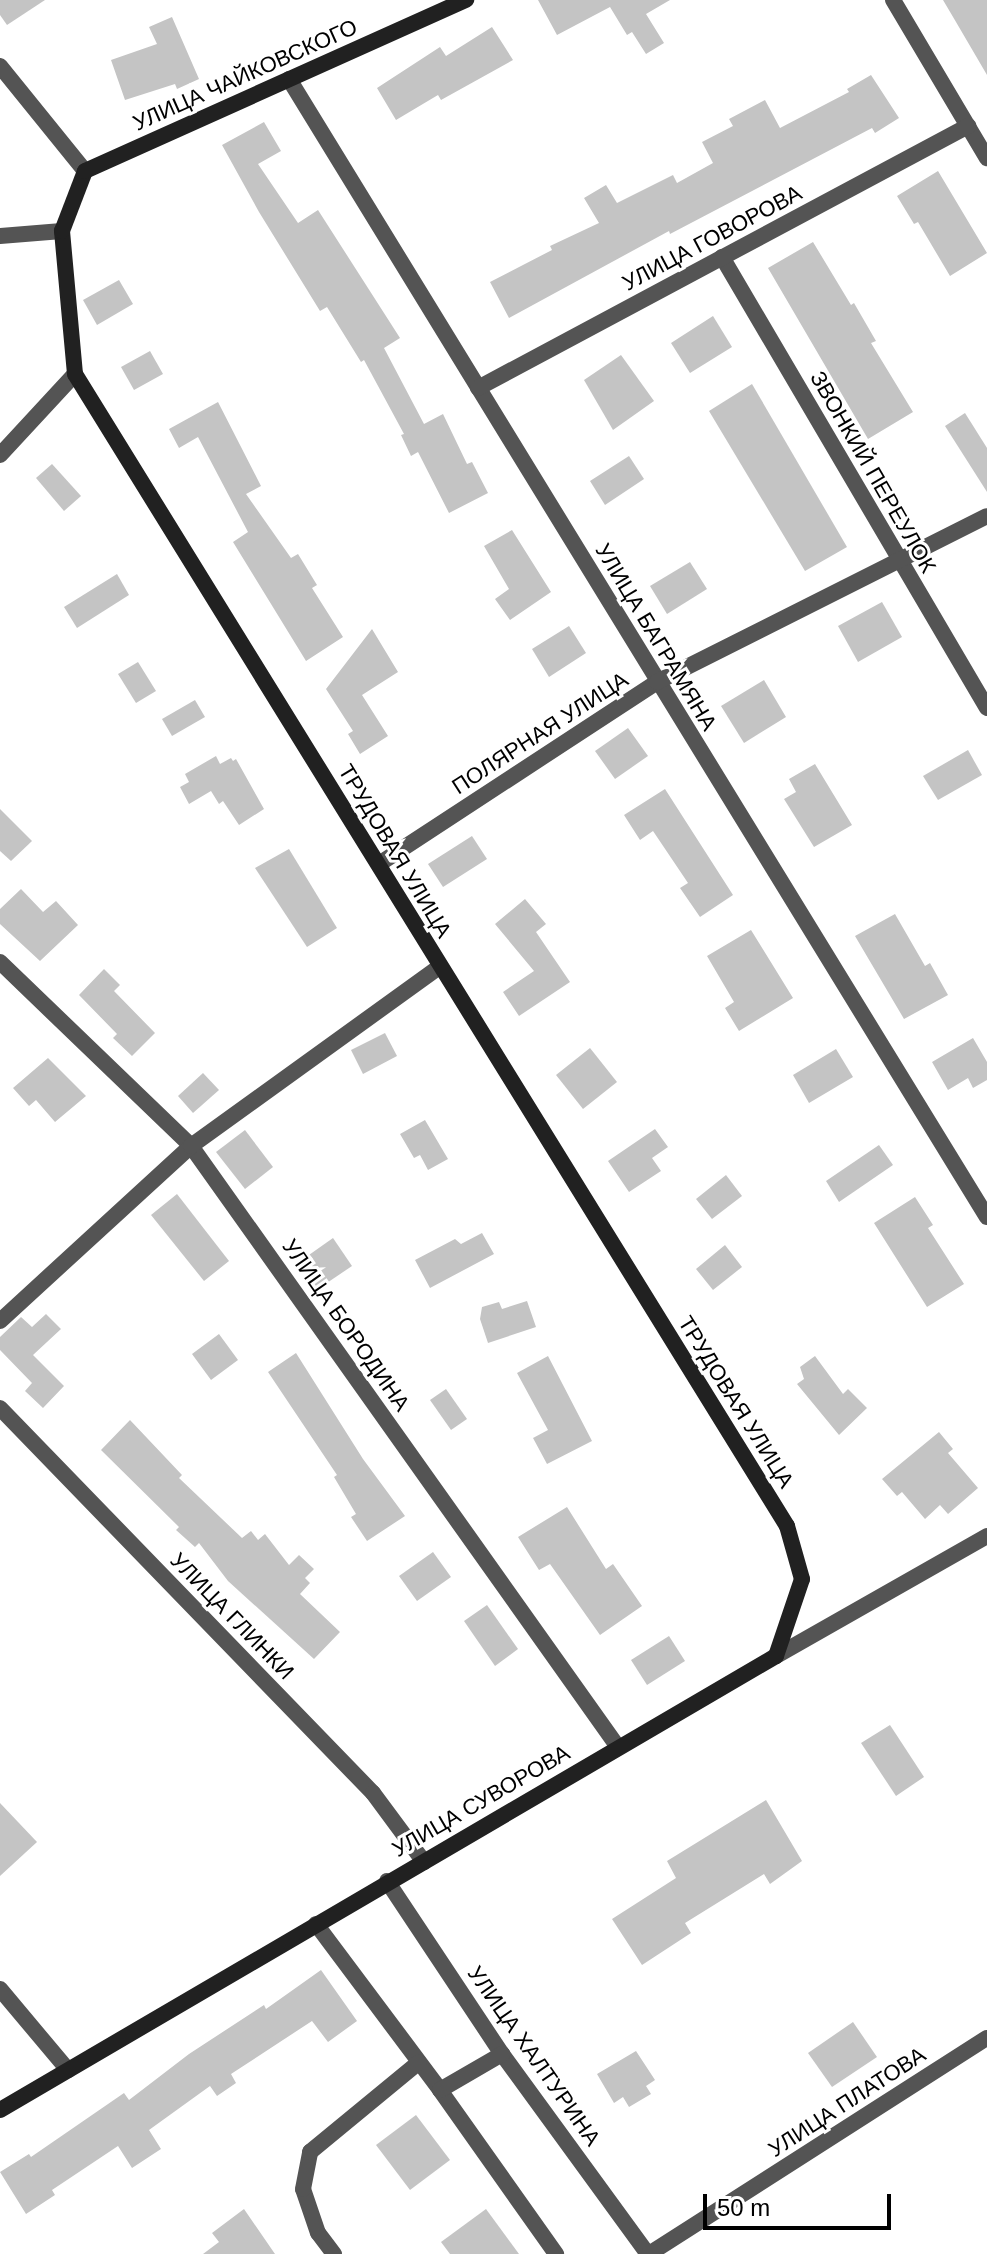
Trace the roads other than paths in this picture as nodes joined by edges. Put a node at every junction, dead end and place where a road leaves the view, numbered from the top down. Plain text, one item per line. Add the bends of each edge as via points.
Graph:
1 (466, 0) edge
2 (893, 0) edge
3 (0, 66) edge
4 (289, 79) junction
5 (968, 126) junction
6 (987, 158) edge
7 (85, 171) junction
8 (62, 231) junction
9 (0, 236) edge
10 (722, 257) junction
11 (75, 374) junction
12 (478, 388) junction
13 (0, 455) edge
14 (987, 516) edge
15 (899, 560) junction
16 (657, 682) junction
17 (987, 708) edge
18 (379, 864) junction
19 (0, 962) edge
20 (439, 967) junction
21 (191, 1146) junction
22 (987, 1217) edge
23 (0, 1321) edge
24 (0, 1408) edge
25 (987, 1536) edge
26 (776, 1656) junction
27 (618, 1747) junction
28 (424, 1862) junction
29 (387, 1881) junction
30 (316, 1924) junction
31 (0, 1989) edge
32 (987, 2038) edge
33 (502, 2054) junction
34 (419, 2062) junction
35 (68, 2070) junction
36 (440, 2090) junction
37 (0, 2110) edge
38 (334, 2254) edge
39 (556, 2254) edge
40 (649, 2254) edge

1 - 4 main road, УЛИЦА ЧАЙКОВСКОГО
2 - 5 street
3 - 7 street
4 - 7 main road, УЛИЦА ЧАЙКОВСКОГО
4 - 12 street, УЛИЦА БАГРАМЯНА
5 - 6 street
5 - 10 street, УЛИЦА ГОВОРОВА
7 - 8 main road, ТРУДОВАЯ УЛИЦА
8 - 9 street
8 - 11 main road, ТРУДОВАЯ УЛИЦА
10 - 12 street, УЛИЦА ГОВОРОВА
10 - 15 street, ЗВОНКИЙ ПЕРЕУЛОК
11 - 13 street
11 - 18 main road, ТРУДОВАЯ УЛИЦА
12 - 16 street, УЛИЦА БАГРАМЯНА
14 - 15 street, ПОЛЯРНАЯ УЛИЦА
15 - 16 street, ПОЛЯРНАЯ УЛИЦА
15 - 17 street, ЗВОНКИЙ ПЕРЕУЛОК
16 - 18 street, ПОЛЯРНАЯ УЛИЦА
16 - 22 street, УЛИЦА БАГРАМЯНА
18 - 20 main road, ТРУДОВАЯ УЛИЦА
19 - 21 street, УЛИЦА БОРОДИНА
20 - 21 street
20 - 26 main road, ТРУДОВАЯ УЛИЦА via 787,1526 802,1579
21 - 23 street
21 - 27 street, УЛИЦА БОРОДИНА
24 - 28 street, УЛИЦА ГЛИНКИ via 373,1793
25 - 26 street, УЛИЦА СУВОРОВА
26 - 27 main road, УЛИЦА СУВОРОВА
27 - 28 main road, УЛИЦА СУВОРОВА
28 - 29 main road, УЛИЦА СУВОРОВА
29 - 30 main road, УЛИЦА СУВОРОВА
29 - 33 street, УЛИЦА ХАЛТУРИНА
30 - 34 street
30 - 35 main road, УЛИЦА СУВОРОВА
31 - 35 street
32 - 40 street, УЛИЦА ПЛАТОВА
33 - 36 street
33 - 40 street, УЛИЦА ХАЛТУРИНА
34 - 36 street
34 - 38 street via 310,2152 303,2189 318,2233
35 - 37 main road, УЛИЦА СУВОРОВА
36 - 39 street

